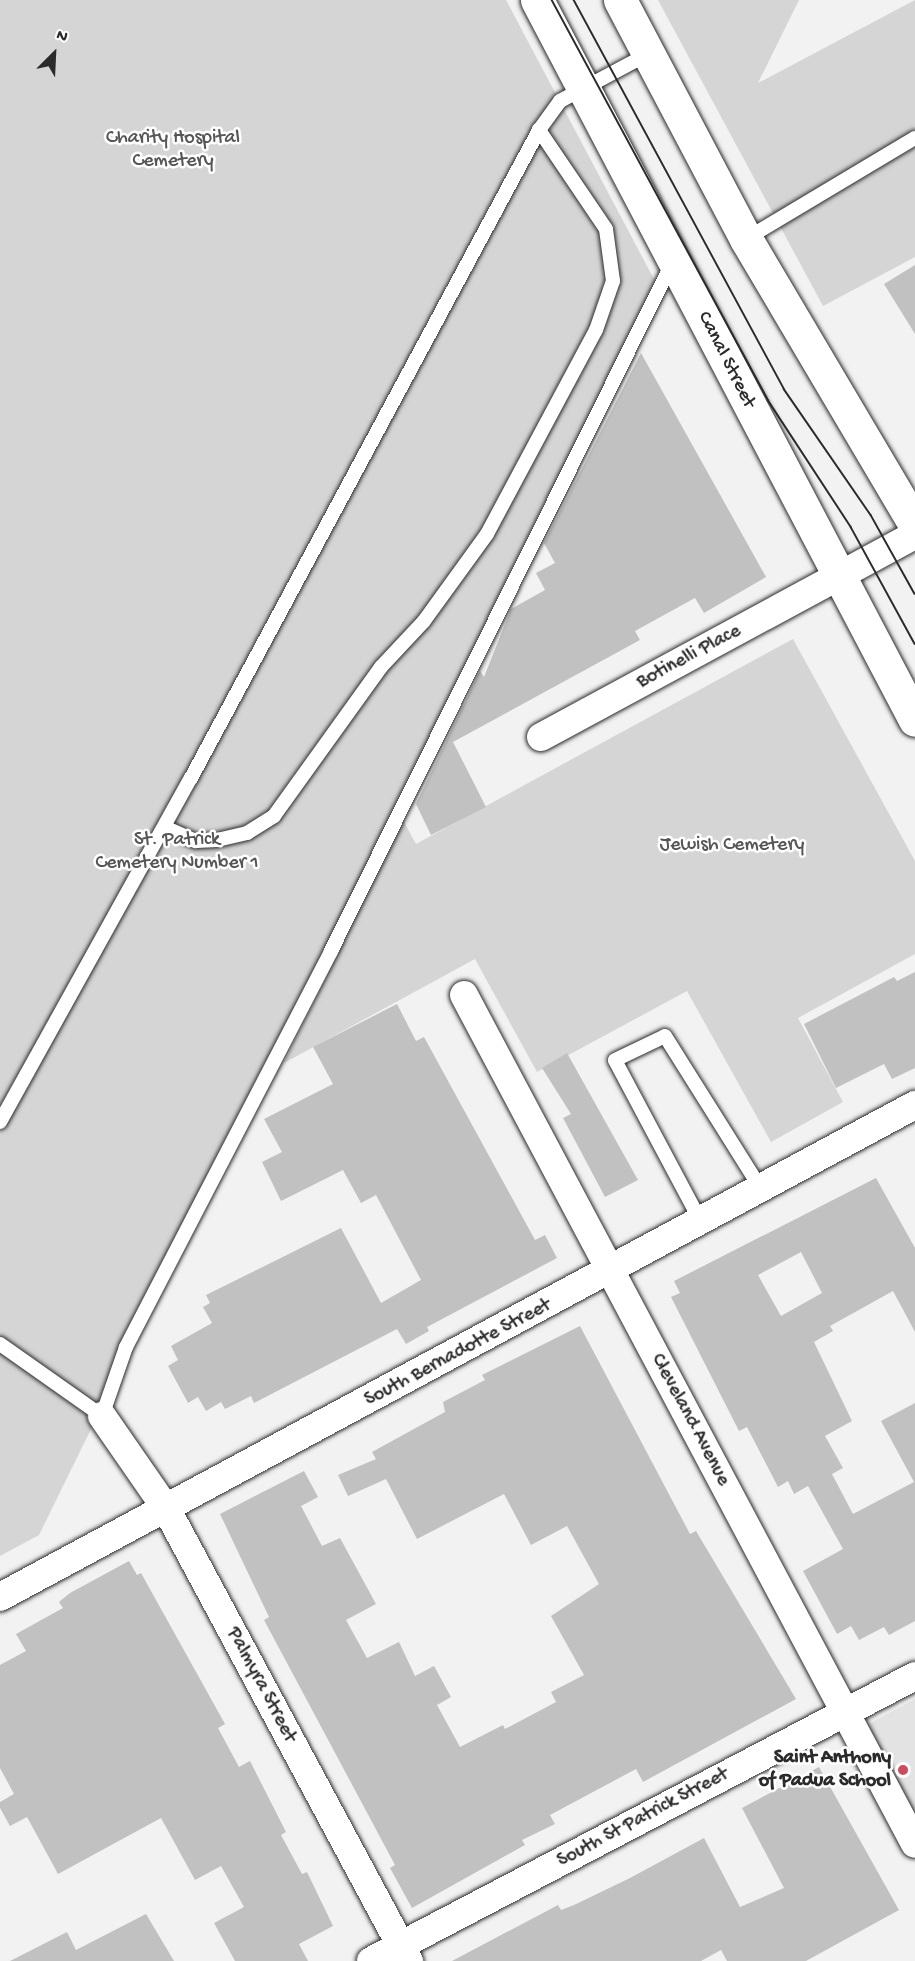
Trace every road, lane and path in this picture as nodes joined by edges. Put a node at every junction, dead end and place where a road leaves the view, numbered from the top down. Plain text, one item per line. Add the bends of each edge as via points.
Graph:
1 (620, 0) edge
2 (540, 1) edge
3 (648, 54) junction
4 (583, 88) junction
5 (539, 130) junction
6 (915, 138) edge
7 (746, 239) junction
8 (674, 259) junction
9 (915, 525) edge
10 (915, 536) edge
11 (837, 577) junction
12 (915, 720) edge
13 (541, 737) dead end
14 (164, 827) junction
15 (464, 995) dead end
16 (915, 1105) edge
17 (0, 1122) edge
18 (760, 1189) junction
19 (701, 1222) junction
20 (610, 1271) junction
21 (0, 1344) edge
22 (102, 1416) junction
23 (167, 1509) junction
24 (0, 1597) edge
25 (915, 1676) edge
26 (847, 1713) junction
27 (915, 1844) edge
28 (405, 1953) edge
29 (371, 1961) edge

1 - 3 main road
2 - 4 main road, Canal Street
3 - 4 lane
3 - 7 main road
4 - 5 lane via 554,106
4 - 8 main road, Canal Street
5 - 14 lane
5 - 14 lane via 606,229 613,281 600,320 487,534 424,621 381,667 274,816 247,833 217,840 196,840
6 - 7 lane
7 - 9 main road
8 - 11 main road, Canal Street
8 - 22 lane via 331,951 126,1347
10 - 11 street, Botinelli Place
11 - 12 main road, Canal Street
11 - 13 street, Botinelli Place
14 - 17 lane
15 - 20 street, Cleveland Avenue
16 - 18 street, South Bernadotte Street
18 - 19 street, South Bernadotte Street
18 - 19 lane via 664,1036 615,1059
19 - 20 street, South Bernadotte Street
20 - 23 street, South Bernadotte Street
20 - 26 street, Cleveland Avenue
21 - 22 lane
22 - 23 street, Palmyra Street
23 - 24 street, South Bernadotte Street
23 - 28 street, Palmyra Street
25 - 26 street, South St Patrick Street
26 - 27 street, Cleveland Avenue
26 - 28 street, South St Patrick Street
28 - 29 street, South St Patrick Street

